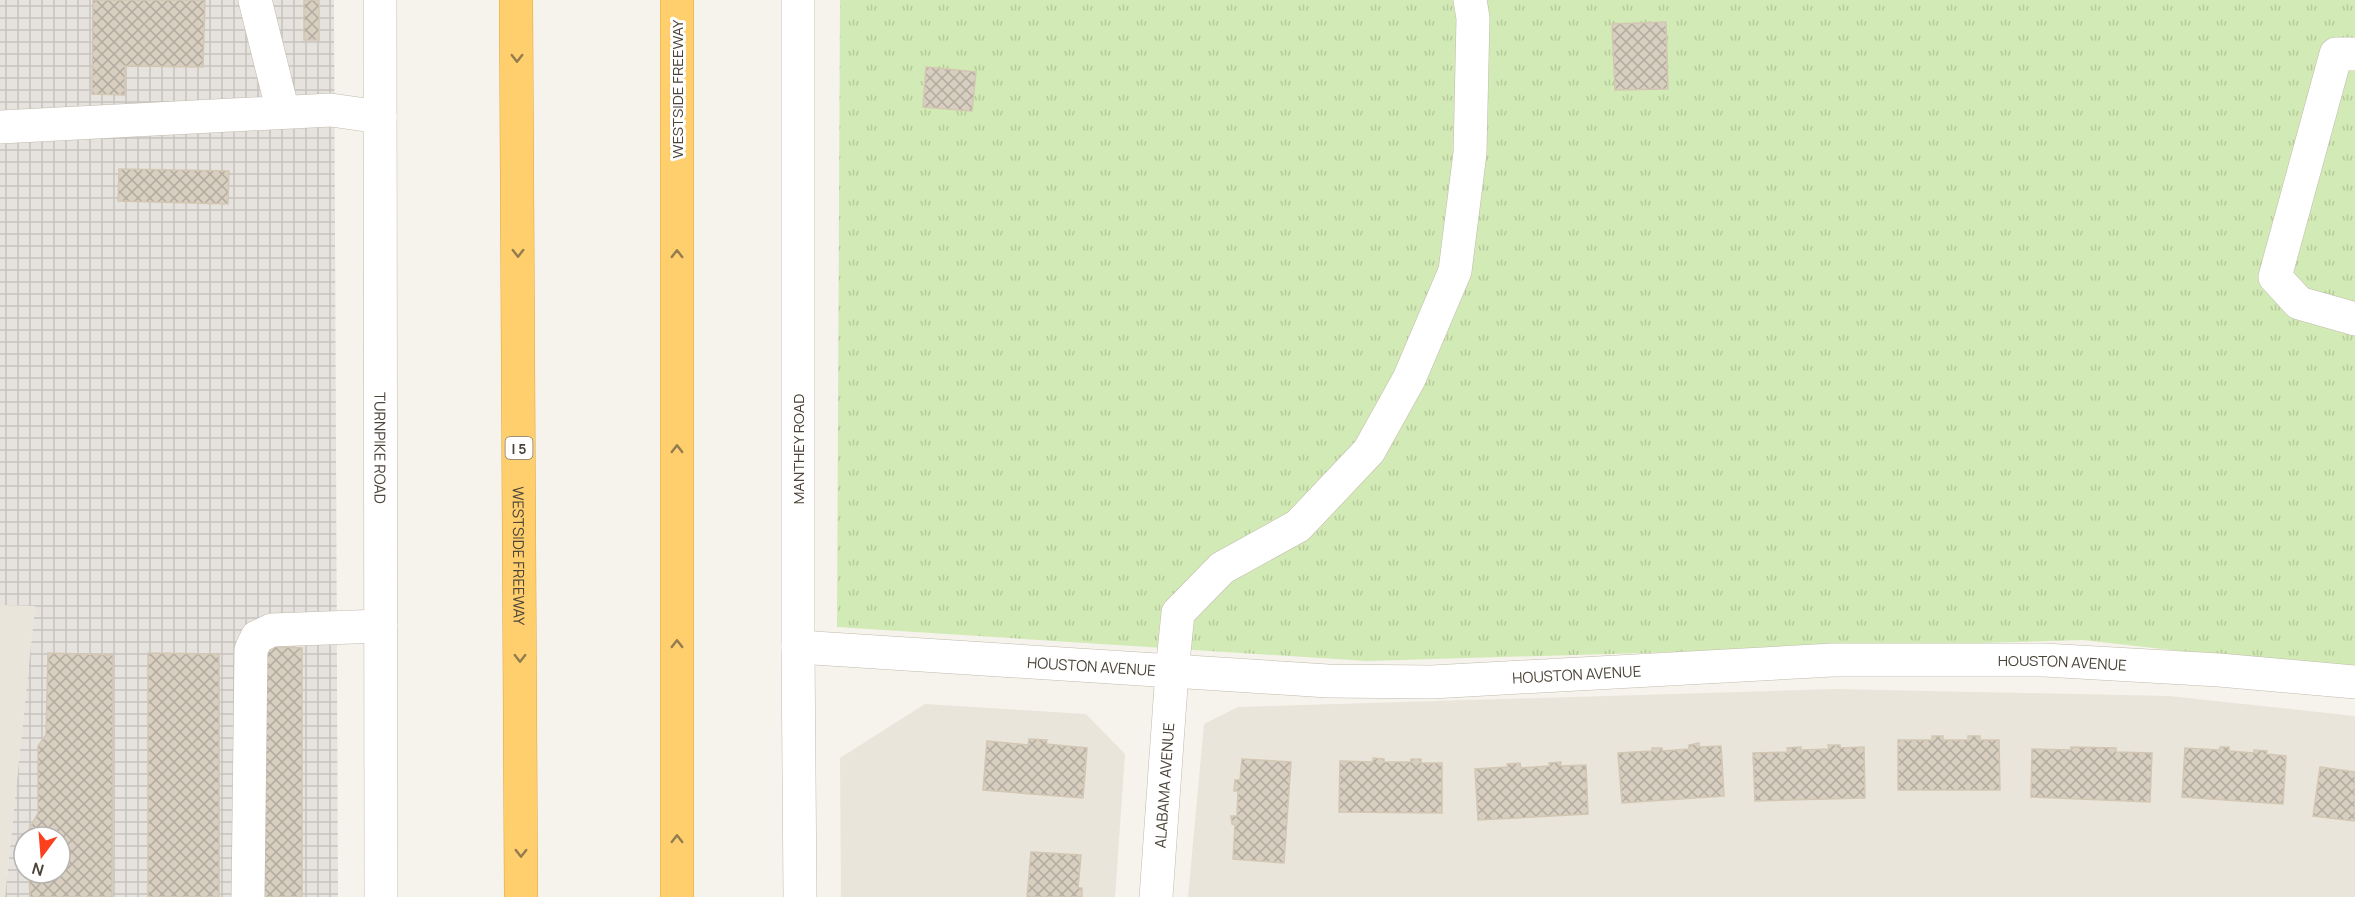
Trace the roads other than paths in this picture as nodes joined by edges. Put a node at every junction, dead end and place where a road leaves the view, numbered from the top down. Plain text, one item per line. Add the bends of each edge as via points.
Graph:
1 (255, 0) edge
2 (380, 0) edge
3 (516, 0) edge
4 (677, 0) edge
5 (798, 0) edge
6 (1470, 0) edge
7 (2355, 54) edge
8 (283, 112) junction
9 (380, 117) junction
10 (0, 127) edge
11 (2355, 318) edge
12 (381, 626) junction
13 (798, 647) junction
14 (1172, 672) junction
15 (2355, 682) edge
16 (248, 897) edge
17 (381, 897) edge
18 (521, 897) edge
19 (677, 897) edge
20 (800, 897) edge
21 (1155, 897) edge

1 - 8 street
2 - 9 street, TURNPIKE ROAD
3 -> 18 highway, WESTSIDE FREEWAY / I 5
19 -> 4 highway, WESTSIDE FREEWAY
5 - 13 street, MANTHEY ROAD
6 - 14 street, ALABAMA AVENUE via 1470,153 1455,271 1409,379 1370,451 1298,526 1222,568 1178,613
7 - 11 street via 2336,54 2275,277 2299,303
8 - 9 street via 331,110
8 - 10 street
9 - 12 street, TURNPIKE ROAD
12 - 16 street via 272,630 257,637 250,650
12 - 17 street, TURNPIKE ROAD
13 - 14 street, HOUSTON AVENUE
13 - 20 street, MANTHEY ROAD
14 - 15 street, HOUSTON AVENUE via 1432,682 1833,660 2032,660
14 - 21 street, ALABAMA AVENUE

